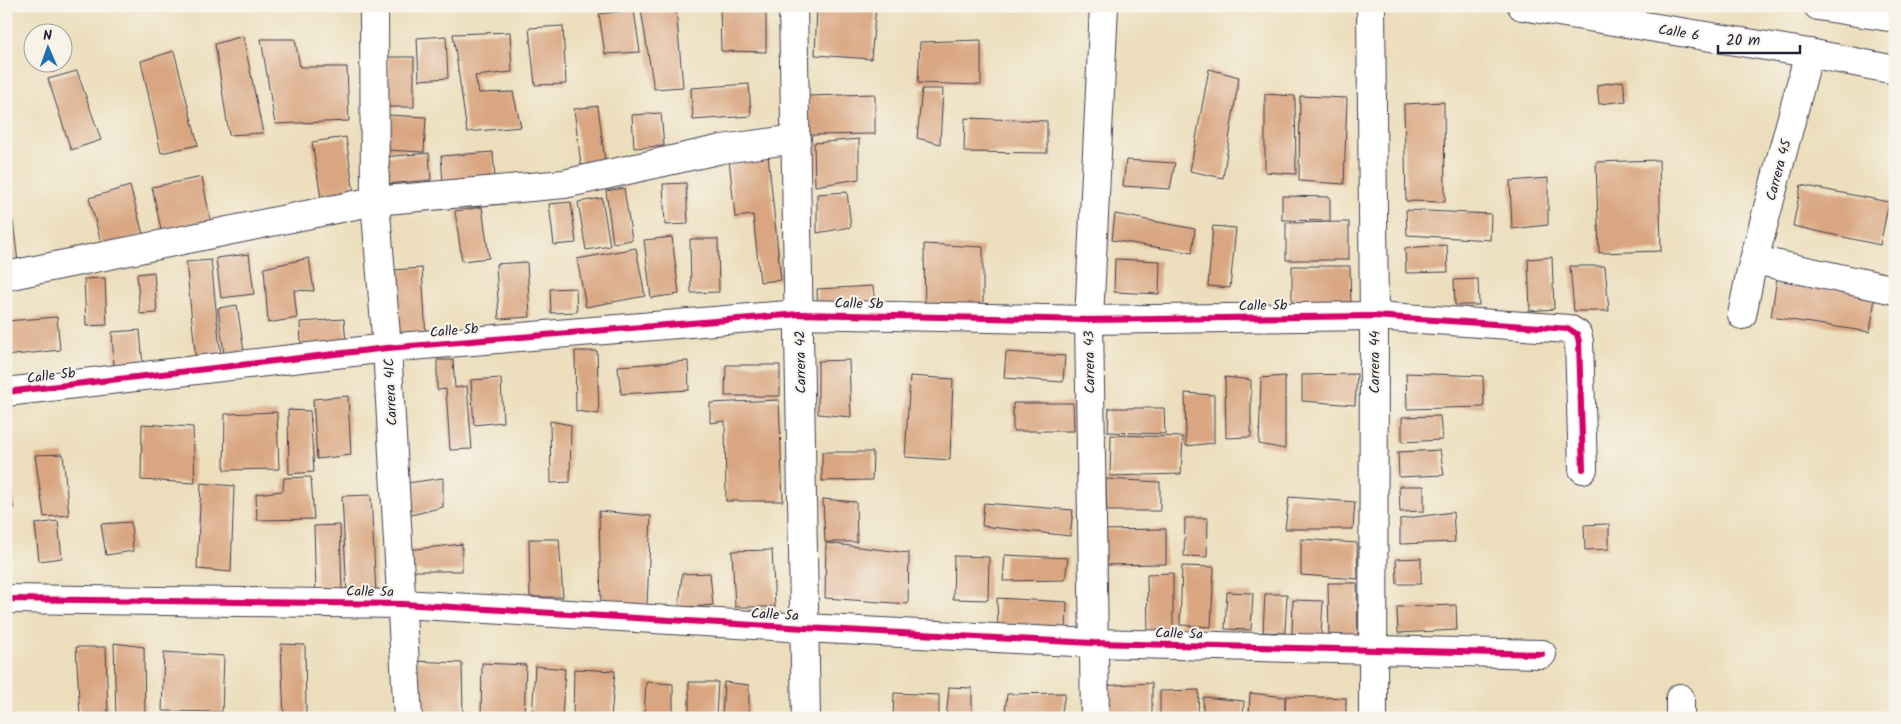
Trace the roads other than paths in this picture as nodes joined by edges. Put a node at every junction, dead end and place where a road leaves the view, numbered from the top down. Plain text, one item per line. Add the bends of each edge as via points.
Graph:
1 (374, 6) edge
2 (793, 6) edge
3 (1104, 6) edge
4 (1371, 6) edge
5 (1522, 6) edge
6 (1818, 6) edge
7 (1895, 18) edge
8 (1809, 53) junction
9 (1895, 70) edge
10 (797, 139) junction
11 (375, 201) junction
12 (1754, 260) junction
13 (6, 276) edge
14 (1895, 290) edge
15 (799, 314) junction
16 (1742, 315) dead end
17 (1374, 316) junction
18 (1089, 320) junction
19 (387, 348) junction
20 (6, 392) edge
21 (1583, 470) dead end
22 (6, 599) edge
23 (402, 604) junction
24 (805, 628) junction
25 (1093, 643) junction
26 (1374, 650) junction
27 (1542, 654) dead end
28 (408, 718) edge
29 (806, 718) edge
30 (1095, 718) edge
31 (1373, 718) edge

1 - 11 main road, Carrera 41C
2 - 10 main road, Carrera 42
3 - 18 main road, Carrera 43
4 - 17 main road, Carrera 44
5 - 8 main road, Calle 6
6 - 7 main road
8 - 9 main road, Calle 6
8 - 12 main road, Carrera 45
10 - 11 main road via 722,149 564,184
10 - 15 main road, Carrera 42
11 - 13 main road
11 - 19 main road, Carrera 41C
12 - 14 main road
12 - 16 main road, Carrera 45
15 - 18 main road, Calle 5b
15 - 19 main road, Calle 5b
15 - 24 main road, Carrera 42
17 - 18 main road, Calle 5b
17 - 21 main road, Calle 5b via 1569,329 1577,334
17 - 26 main road, Carrera 44
18 - 25 main road, Carrera 43
19 - 20 main road, Calle 5b
19 - 23 main road, Carrera 41C
22 - 23 main road, Calle 5a
23 - 24 main road, Calle 5a
23 - 28 main road, Carrera 41C
24 - 25 main road, Calle 5a
24 - 29 main road, Carrera 42
25 - 26 main road, Calle 5a
25 - 30 main road, Carrera 43
26 - 27 main road, Calle 5a
26 - 31 main road, Carrera 44

